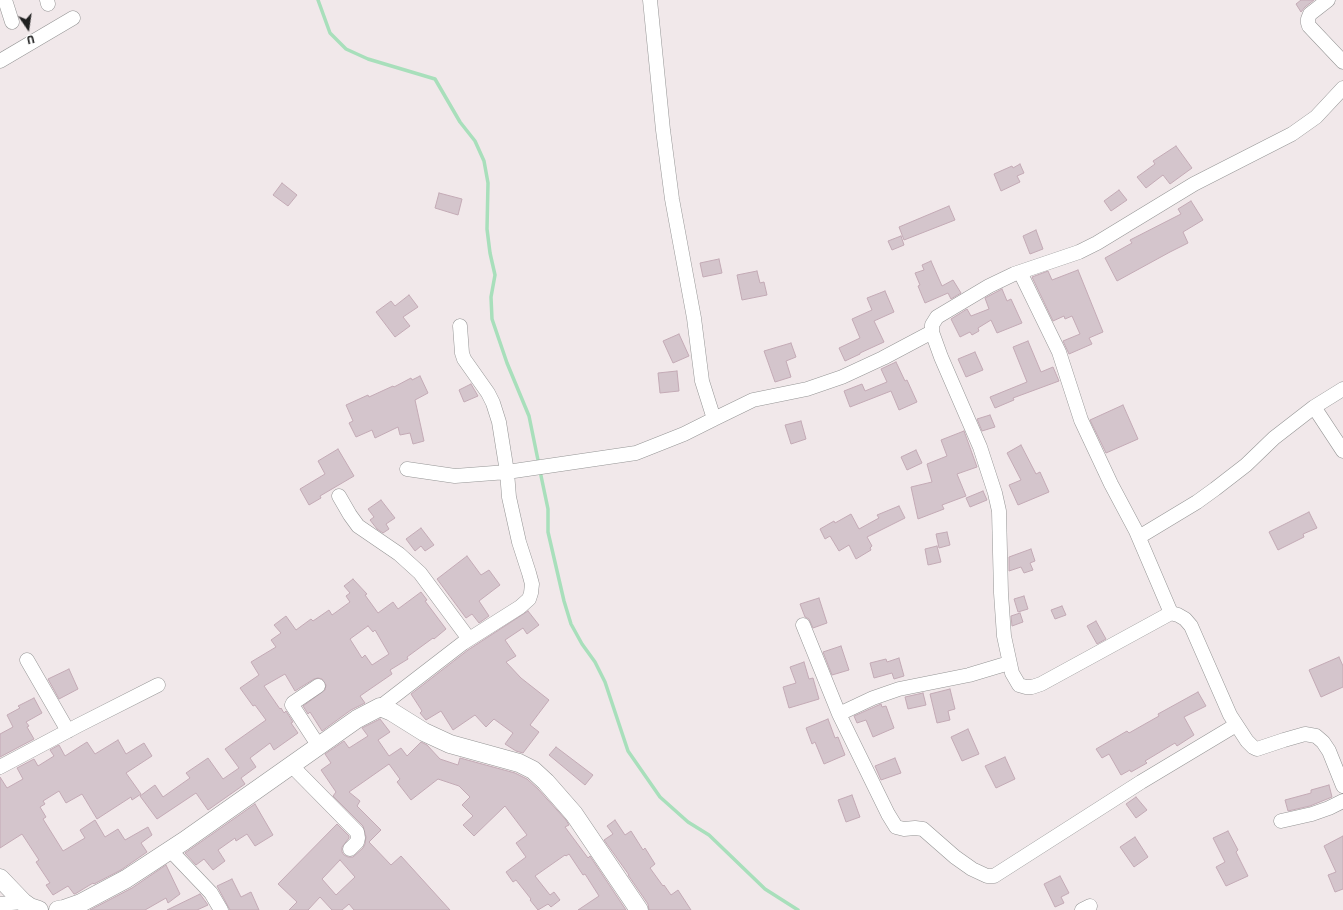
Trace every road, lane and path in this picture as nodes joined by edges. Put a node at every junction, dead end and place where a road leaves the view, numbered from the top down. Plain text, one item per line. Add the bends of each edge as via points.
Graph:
1 (5, 0) edge
2 (650, 0) edge
3 (1328, 0) edge
4 (73, 18) dead end
5 (12, 22) dead end
6 (0, 61) edge
7 (1343, 62) edge
8 (1343, 88) edge
9 (1020, 272) junction
10 (460, 326) dead end
11 (932, 332) junction
12 (1343, 389) edge
13 (1314, 407) junction
14 (714, 419) junction
15 (1342, 447) edge
16 (407, 468) dead end
17 (507, 472) junction
18 (339, 496) dead end
19 (1139, 537) junction
20 (1171, 613) junction
21 (803, 625) dead end
22 (469, 639) junction
23 (27, 660) dead end
24 (1009, 663) junction
25 (158, 685) dead end
26 (318, 686) dead end
27 (380, 708) junction
28 (839, 714) junction
29 (1236, 725) junction
30 (68, 731) junction
31 (318, 745) junction
32 (291, 765) junction
33 (0, 767) edge
34 (1343, 786) edge
35 (1343, 801) edge
36 (1281, 821) dead end
37 (350, 849) dead end
38 (170, 850) junction
39 (0, 878) edge
40 (23, 902) junction
41 (0, 904) edge
42 (39, 910) edge
43 (58, 910) edge
44 (221, 910) edge
45 (639, 910) edge

1 - 5 street
2 - 14 street via 672,200 694,318 702,381
3 - 7 street via 1310,14 1308,23
4 - 6 street
8 - 9 street via 1316,117 1292,134 1194,184 1097,243 1079,252
9 - 11 street via 989,286 937,317 932,325
9 - 19 street via 1059,352 1081,420
10 - 17 street via 464,359 493,403 499,422
11 - 14 street via 842,377 807,389 754,400
11 - 24 street via 940,357 980,447 995,493 999,511 1002,615
12 - 13 street
13 - 15 street
13 - 19 street via 1215,489
14 - 17 street via 636,454
16 - 17 street via 455,476
17 - 22 street via 509,497 532,584 531,593 529,599 520,607
18 - 22 street via 358,526 399,554 420,573
19 - 20 street
20 - 24 street via 1041,684 1026,687 1019,685
20 - 29 street via 1185,619 1191,626
21 - 28 street
22 - 27 street
23 - 30 street
24 - 28 street via 970,675 899,689
25 - 30 street
26 - 31 street via 292,705
27 - 31 street via 357,719
27 - 45 street via 392,712 436,739 519,763 533,770 574,814
28 - 29 street via 896,827 923,829 955,857 987,876 994,876
29 - 34 street via 1253,748 1257,749 1305,734 1316,736 1329,751
30 - 33 street
31 - 32 street
32 - 37 street via 357,832 358,842
32 - 38 street
35 - 36 street via 1312,814
38 - 43 street via 99,894
38 - 44 street via 211,893
39 - 40 street
40 - 41 street
40 - 42 street

